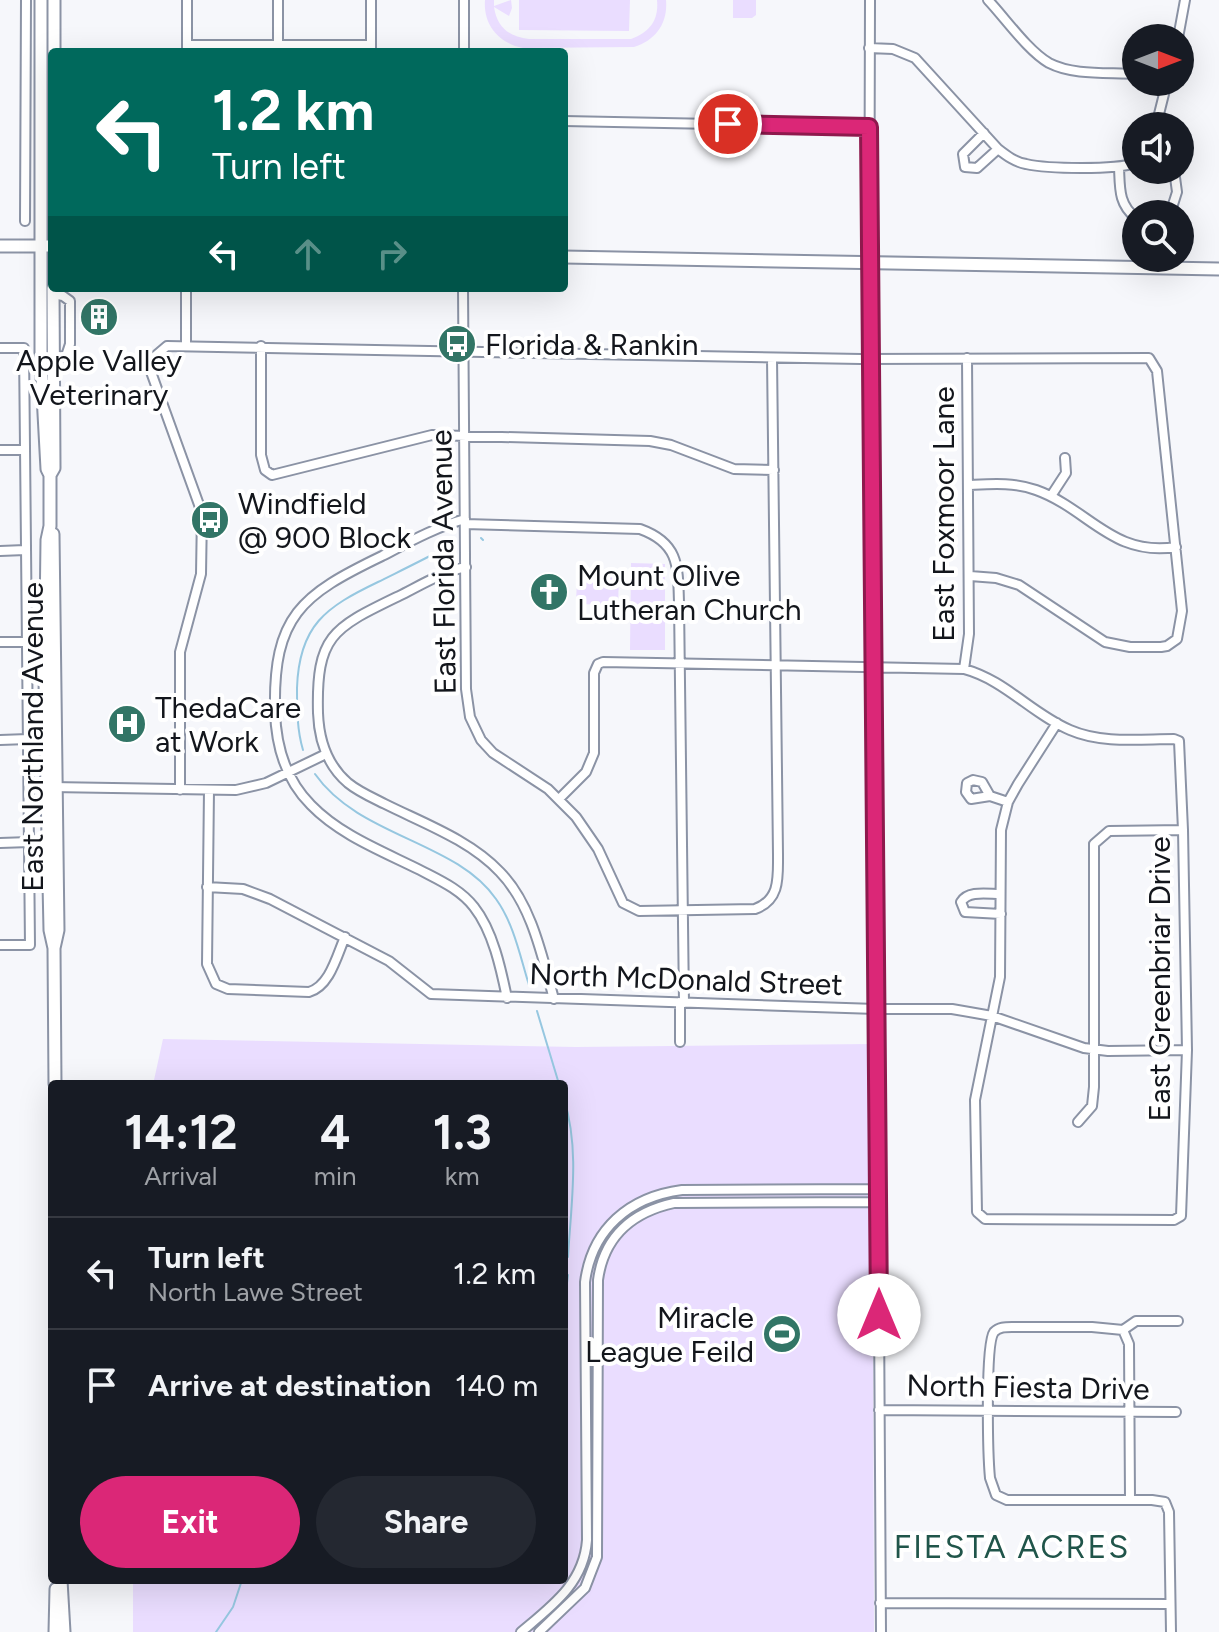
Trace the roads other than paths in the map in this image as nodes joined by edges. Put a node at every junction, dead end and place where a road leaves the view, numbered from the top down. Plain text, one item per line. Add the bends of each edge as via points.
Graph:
1 (26, 0) edge
2 (41, 0) edge
3 (54, 0) edge
4 (187, 0) edge
5 (278, 0) edge
6 (371, 0) edge
7 (464, 0) edge
8 (870, 0) edge
9 (988, 0) edge
10 (1185, 0) edge
11 (1181, 24) edge
12 (278, 45) junction
13 (54, 48) edge
14 (187, 48) edge
15 (371, 48) edge
16 (464, 48) edge
17 (869, 48) junction
18 (1122, 73) edge
19 (568, 121) edge
20 (869, 127) junction
21 (984, 133) junction
22 (998, 149) junction
23 (1122, 166) edge
24 (1119, 167) junction
25 (1122, 200) edge
26 (25, 221) dead end
27 (0, 246) edge
28 (46, 246) edge
29 (568, 257) edge
30 (869, 263) junction
31 (1219, 269) edge
32 (53, 292) edge
33 (55, 292) edge
34 (186, 292) edge
35 (463, 292) edge
36 (186, 344) junction
37 (261, 346) junction
38 (0, 348) edge
39 (464, 351) junction
40 (47, 358) junction
41 (772, 358) junction
42 (967, 358) junction
43 (869, 359) junction
44 (465, 435) junction
45 (0, 450) edge
46 (25, 450) junction
47 (1065, 458) dead end
48 (774, 470) junction
49 (968, 485) junction
50 (1051, 496) junction
51 (465, 521) junction
52 (1176, 547) junction
53 (25, 550) junction
54 (0, 551) edge
55 (466, 567) junction
56 (970, 576) junction
57 (0, 642) edge
58 (27, 642) junction
59 (680, 664) junction
60 (775, 666) junction
61 (875, 667) junction
62 (964, 669) junction
63 (1057, 723) junction
64 (28, 739) junction
65 (0, 740) edge
66 (326, 754) junction
67 (287, 773) junction
68 (51, 787) junction
69 (180, 790) junction
70 (209, 790) junction
71 (990, 796) dead end
72 (559, 799) junction
73 (1008, 802) junction
74 (1183, 830) junction
75 (30, 842) junction
76 (0, 843) edge
77 (207, 887) junction
78 (1000, 894) junction
79 (683, 911) junction
80 (1001, 914) junction
81 (345, 937) junction
82 (0, 945) edge
83 (507, 998) junction
84 (554, 999) junction
85 (682, 1002) junction
86 (876, 1009) junction
87 (992, 1016) junction
88 (680, 1042) dead end
89 (1095, 1049) junction
90 (1187, 1050) junction
91 (55, 1080) edge
92 (1078, 1122) dead end
93 (878, 1189) junction
94 (878, 1202) junction
95 (1178, 1321) dead end
96 (1123, 1330) junction
97 (879, 1410) junction
98 (989, 1411) junction
99 (1176, 1412) dead end
100 (1130, 1413) junction
101 (1130, 1499) junction
102 (59, 1584) edge
103 (59, 1584) edge
104 (880, 1603) junction
105 (1170, 1604) junction
106 (55, 1632) edge
107 (64, 1632) edge
108 (521, 1632) edge
109 (539, 1632) edge
110 (881, 1632) edge
111 (1171, 1632) edge

1 - 26 street
2 - 28 main road, East Northland Avenue
3 - 13 main road
4 - 14 street
5 - 12 street
6 - 15 street
7 - 16 street
8 - 17 street
9 - 18 street via 1050,63 1069,70
10 - 11 street
12 - 14 street
12 - 15 street
17 - 20 street
17 - 21 street via 893,49 915,58
19 - 20 street
20 - 30 street
21 - 22 street
21 - 22 street via 963,154 965,167 977,168
22 - 24 street via 1027,165
23 - 24 street
24 - 25 street
27 - 28 main road
28 - 40 main road, East Northland Avenue
29 - 30 main road
30 - 31 main road
30 - 43 street
32 - 40 main road, East Northland Avenue
33 - 40 street via 70,304 69,350 66,356
34 - 36 street
35 - 39 street, East Florida Avenue
36 - 37 street
36 - 69 street via 167,346 154,357 151,372 202,513 201,574 180,652
37 - 39 street
37 - 44 street via 261,455 267,473 276,475 417,437
38 - 46 street via 24,348
39 - 41 street
39 - 44 street, East Florida Avenue
40 - 68 main road, East Northland Avenue via 54,468 46,568
41 - 43 street
41 - 48 street
42 - 43 street
42 - 49 street, East Foxmoor Lane
42 - 52 street via 1152,361
43 - 61 street
44 - 48 street via 650,441 734,469
44 - 51 street, East Florida Avenue
45 - 46 street
46 - 53 street
47 - 50 street via 1066,473
48 - 60 street
49 - 50 street via 1016,485
49 - 56 street, East Foxmoor Lane
50 - 52 street via 1129,544
51 - 55 street, East Florida Avenue
51 - 59 street via 631,527 666,543 678,570
51 - 67 street via 435,529 328,583 292,619 275,675 275,724
52 - 56 street via 1182,611 1177,638 1167,646 1112,645 1019,585
53 - 54 street
53 - 58 street
55 - 66 street via 361,614 334,635 319,671 319,728
55 - 72 street, East Florida Avenue via 466,689 474,729 493,753
56 - 62 street, East Foxmoor Lane
57 - 58 street
58 - 64 street
59 - 60 street
59 - 72 street via 603,662 595,668 594,753 586,772
59 - 79 street
60 - 61 street
60 - 79 street via 776,890 767,904 755,909
61 - 62 street
61 - 86 street
62 - 63 street via 992,680
63 - 73 street
63 - 74 street, East Greenbriar Drive via 1093,737 1179,742
64 - 65 street
64 - 75 street
66 - 67 street
66 - 84 street via 355,788 459,842 501,873 529,919
67 - 70 street via 255,787
67 - 83 street via 332,825 442,882 476,909
68 - 69 street
68 - 91 main road, East Northland Avenue
69 - 70 street
70 - 77 street
71 - 73 street
72 - 79 street, East Florida Avenue via 598,849 628,908
73 - 78 street via 1001,830
74 - 89 street via 1114,831 1094,844
74 - 90 street, East Greenbriar Drive
75 - 76 street
75 - 82 street via 30,945
77 - 81 street, North McDonald Street via 254,892
77 - 81 street via 207,964 222,987 316,990
78 - 80 street
78 - 80 street via 970,894 961,905 965,912
79 - 85 street
80 - 87 street via 1001,968
81 - 83 street, North McDonald Street via 389,961 431,994
83 - 84 street, North McDonald Street
84 - 85 street, North McDonald Street
85 - 86 street, North McDonald Street
85 - 88 street
86 - 87 street, North McDonald Street via 952,1009
86 - 93 street
87 - 89 street, North McDonald Street
87 - 90 street, East Greenbriar Drive via 975,1100 975,1206 985,1219 1165,1221 1181,1216
89 - 90 street, North McDonald Street
89 - 92 street via 1092,1106
93 - 94 street
93 - 108 street via 682,1190 638,1202 610,1223 593,1250 585,1282 584,1559 568,1590
94 - 97 street
94 - 109 street via 674,1203 645,1212 615,1236 598,1280 597,1557 585,1588
95 - 96 street via 1136,1321
96 - 98 street via 999,1329 990,1343
96 - 100 street via 1129,1344
97 - 98 street, North Fiesta Drive
97 - 104 street
98 - 100 street, North Fiesta Drive
98 - 101 street via 990,1478 1001,1498
99 - 100 street, North Fiesta Drive
100 - 101 street
101 - 105 street via 1160,1500 1168,1506
102 - 106 main road
103 - 107 main road
104 - 105 street
104 - 110 street
105 - 111 street

